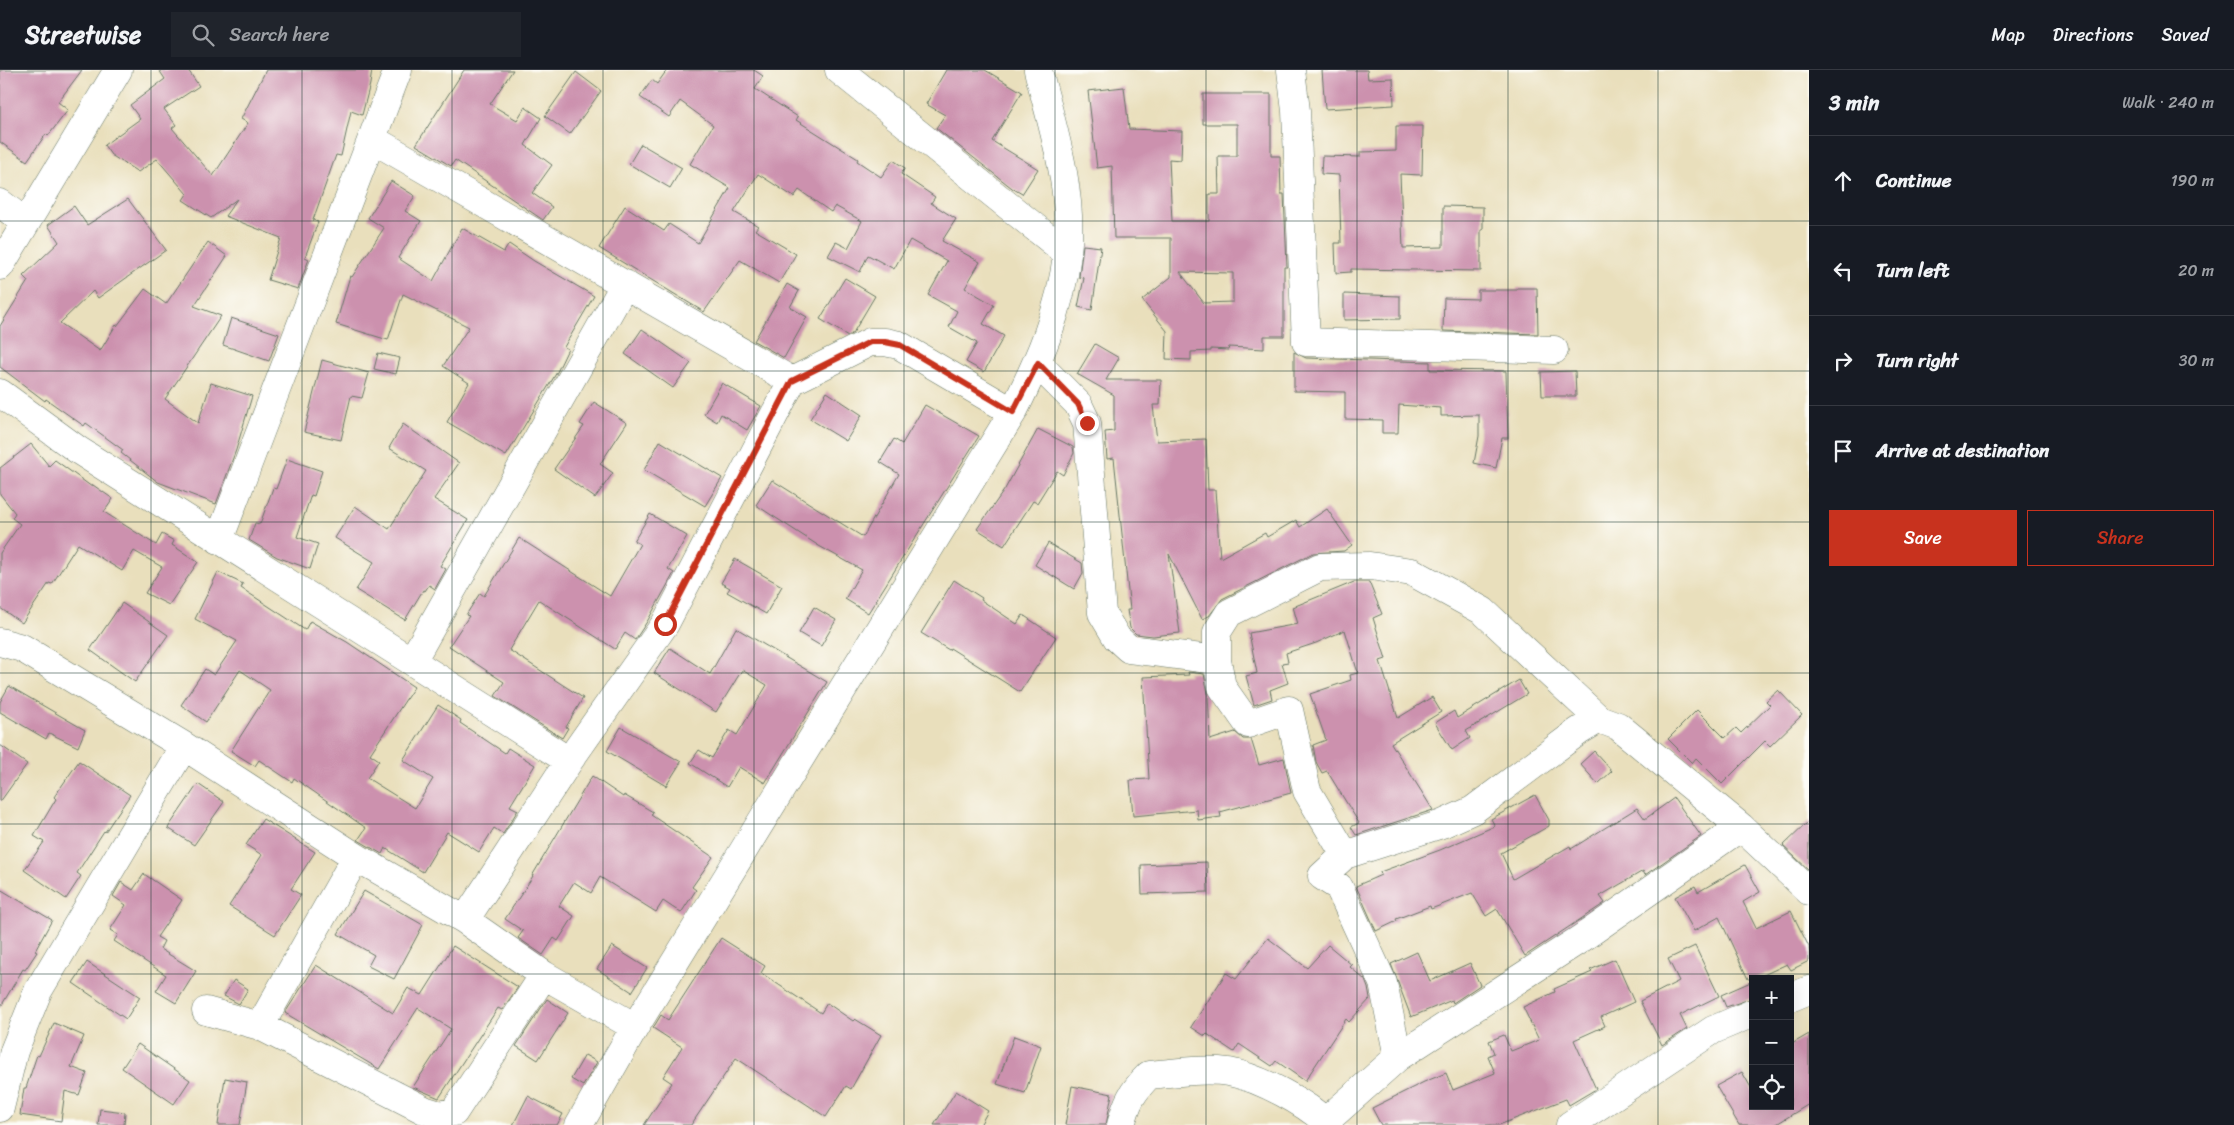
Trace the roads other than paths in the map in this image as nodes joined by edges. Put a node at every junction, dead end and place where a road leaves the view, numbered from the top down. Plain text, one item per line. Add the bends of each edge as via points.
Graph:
1 (118, 70) edge
2 (398, 70) edge
3 (839, 70) edge
4 (1038, 70) edge
5 (1291, 70) edge
6 (372, 139) junction
7 (0, 203) edge
8 (25, 222) junction
9 (1067, 253) junction
10 (0, 266) edge
11 (625, 284) junction
12 (1554, 350) dead end
13 (1038, 363) junction
14 (792, 381) junction
15 (0, 393) edge
16 (1013, 412) junction
17 (220, 540) junction
18 (0, 642) edge
19 (1217, 660) junction
20 (412, 661) junction
21 (1600, 719) junction
22 (184, 746) junction
23 (569, 761) junction
24 (1741, 827) junction
25 (1345, 855) junction
26 (356, 857) junction
27 (1809, 891) edge
28 (466, 920) junction
29 (544, 975) junction
30 (1809, 990) edge
31 (1794, 996) edge
32 (206, 1011) dead end
33 (1749, 1015) edge
34 (260, 1026) junction
35 (635, 1027) junction
36 (1398, 1057) junction
37 (0, 1108) edge
38 (1327, 1123) edge
39 (579, 1125) edge
40 (1121, 1125) edge
41 (1570, 1125) edge

1 - 8 street
2 - 6 street
3 - 9 street
4 - 9 street via 1060,154 1066,202
5 - 12 street via 1296,111 1306,342
6 - 11 street
6 - 17 street
7 - 8 street
8 - 10 street
9 - 13 street via 1059,297
11 - 14 street
11 - 20 street
13 - 16 street
13 - 19 street via 1078,404 1087,423 1102,613 1117,638 1129,649
14 - 16 street via 870,342 885,342 900,345
14 - 23 street via 665,624
15 - 17 street via 78,450
16 - 35 street
17 - 20 street
18 - 22 street via 22,648
19 - 21 street via 1217,632 1229,613 1320,567 1370,566 1412,572 1483,611
19 - 25 street via 1222,687 1248,724 1290,710 1307,791
20 - 23 street
21 - 24 street via 1618,726
21 - 25 street via 1473,810 1442,824
22 - 26 street
22 - 37 street via 38,990 14,1051
23 - 28 street
24 - 27 street
24 - 36 street via 1544,963
25 - 36 street via 1322,876 1340,886 1383,984
26 - 28 street
26 - 34 street
28 - 29 street
29 - 34 street via 454,1112 440,1115 424,1110
29 - 35 street
30 - 31 street
32 - 34 street
33 - 41 street via 1713,1030
35 - 39 street
36 - 38 street
38 - 40 street via 1301,1102 1267,1085 1229,1072 1201,1070 1149,1075 1127,1102

